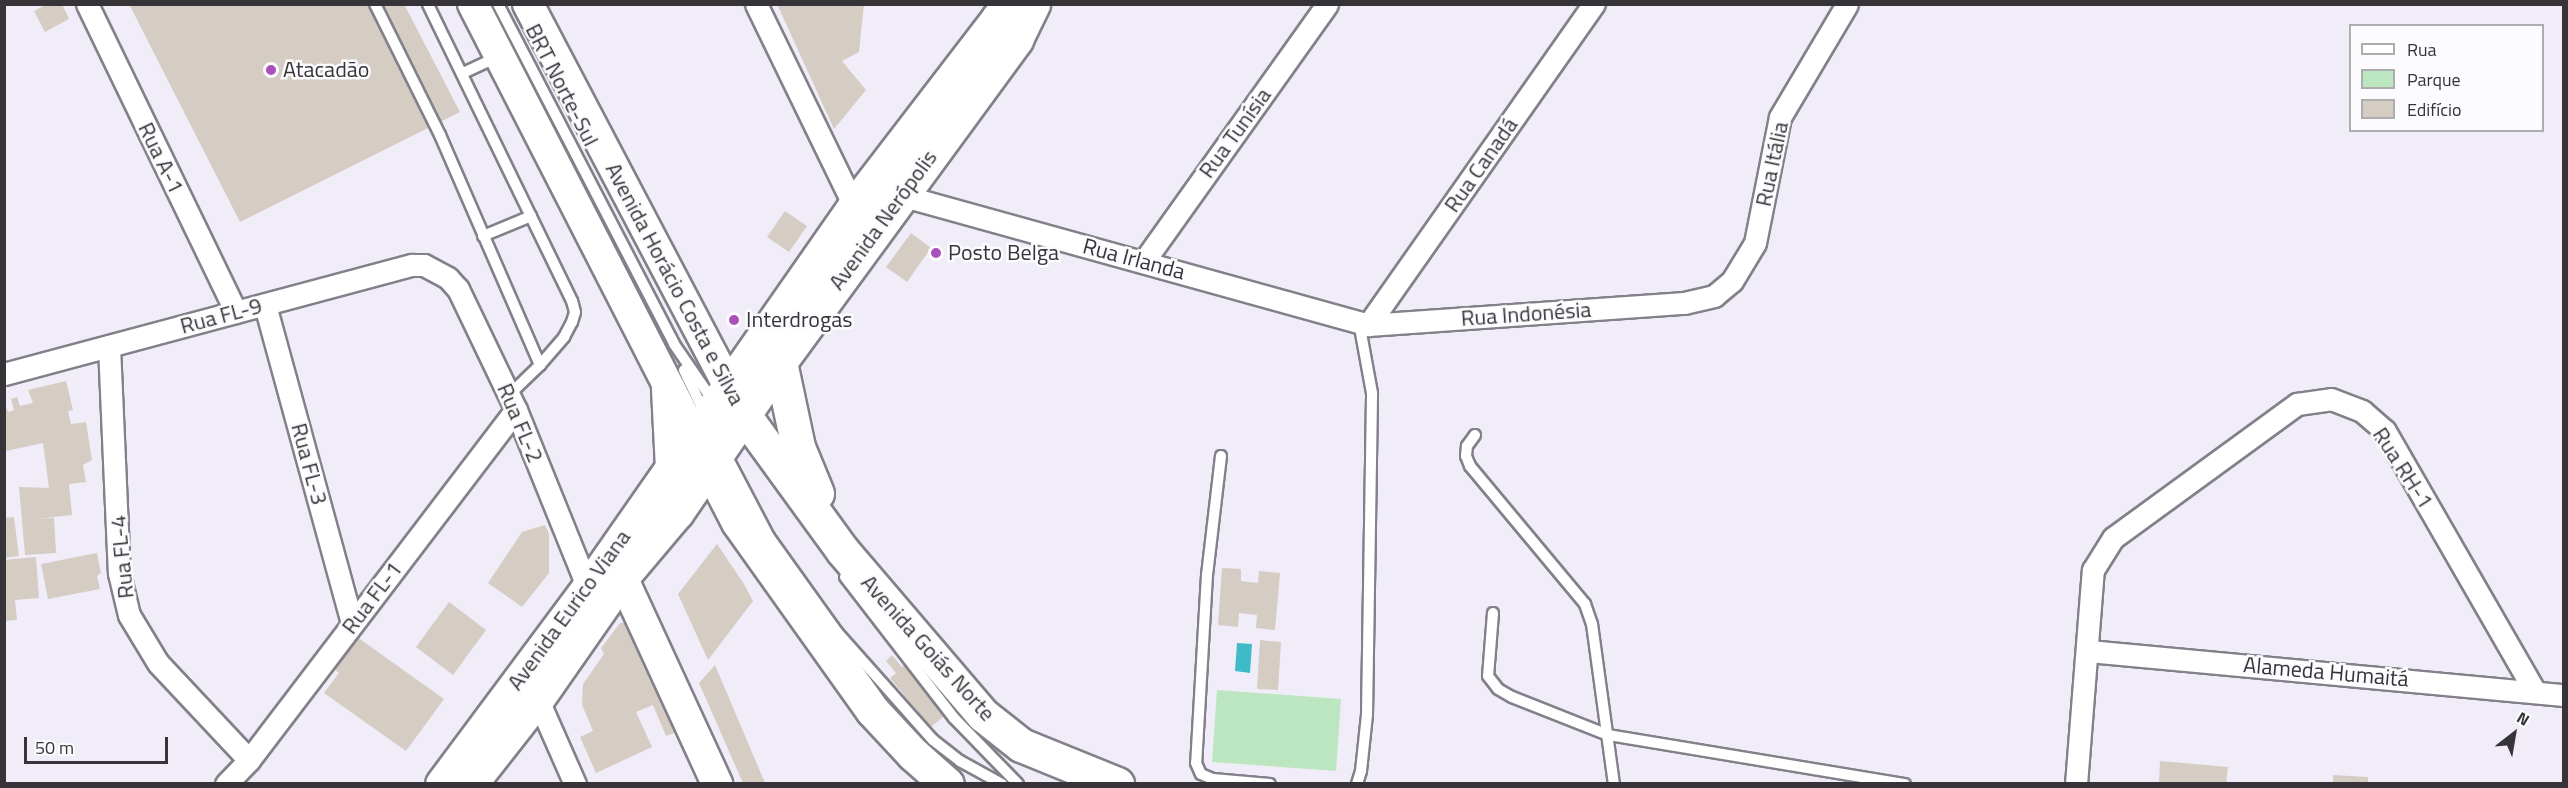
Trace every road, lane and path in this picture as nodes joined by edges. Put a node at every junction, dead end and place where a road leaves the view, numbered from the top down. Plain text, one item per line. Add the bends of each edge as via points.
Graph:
1 (87, 4) edge
2 (375, 4) edge
3 (428, 4) edge
4 (473, 4) edge
5 (498, 4) edge
6 (528, 4) edge
7 (756, 4) edge
8 (1033, 4) edge
9 (1327, 4) edge
10 (1593, 4) edge
11 (1847, 4) edge
12 (1005, 16) edge
13 (500, 56) junction
14 (463, 73) junction
15 (900, 195) junction
16 (854, 206) junction
17 (531, 216) junction
18 (483, 237) junction
19 (1144, 261) junction
20 (436, 270) joint
21 (1684, 303) joint
22 (265, 305) junction
23 (236, 312) junction
24 (1364, 323) junction
25 (109, 346) junction
26 (780, 362) junction
27 (540, 365) junction
28 (4, 374) edge
29 (668, 388) junction
30 (513, 402) junction
31 (721, 425) junction
32 (1475, 435) dead end
33 (1221, 456) dead end
34 (672, 468) junction
35 (677, 512) junction
36 (738, 522) junction
37 (841, 561) junction
38 (622, 577) junction
39 (588, 588) junction
40 (1493, 614) dead end
41 (352, 623) junction
42 (2088, 651) junction
43 (532, 685) junction
44 (2534, 690) junction
45 (2564, 695) edge
46 (1608, 735) junction
47 (249, 760) junction
48 (226, 783) edge
49 (442, 783) edge
50 (470, 783) edge
51 (575, 783) edge
52 (717, 783) edge
53 (947, 783) edge
54 (1002, 783) edge
55 (1018, 783) edge
56 (1117, 783) edge
57 (1270, 783) edge
58 (1357, 783) edge
59 (1614, 783) edge
60 (1905, 783) edge
61 (2076, 783) edge

1 - 23 street, Rua A-1
2 - 18 lane via 440,135
3 - 14 lane
4 - 13 main road, Avenida Horácio Costa e Silva
5 - 31 lane, BRT Norte-Sul via 674,344
6 - 31 main road, Avenida Horácio Costa e Silva
7 - 16 street
8 - 12 main road, Avenida Nerópolis
9 - 19 street, Rua Tunísia
10 - 24 street, Rua Canadá
11 - 21 street, Rua Itália via 1780,117 1755,243 1732,281 1714,296
12 - 15 main road, Avenida Nerópolis
12 - 16 main road, Avenida Nerópolis
13 - 14 lane
13 - 29 main road, Avenida Horácio Costa e Silva
14 - 17 lane
15 - 19 street, Rua Irlanda
15 - 26 main road, Avenida Nerópolis
16 - 31 main road, Avenida Nerópolis
17 - 18 lane
17 - 27 lane via 575,312 564,338
18 - 27 lane
19 - 24 street, Rua Irlanda
20 - 22 street, Rua FL-9 via 412,265
20 - 30 street, Rua FL-2 via 458,289
21 - 24 street, Rua Indonésia
22 - 23 street, Rua FL-9
22 - 41 street, Rua FL-3
23 - 25 street, Rua FL-9
24 - 58 lane via 1372,393 1367,715
25 - 28 street, Rua FL-9
25 - 47 street, Rua FL-4 via 119,573 129,615 158,663
26 - 31 main road, Avenida Nerópolis
26 - 37 main road via 798,447
27 - 30 lane
29 - 31 main road, Avenida Horácio Costa e Silva
29 - 34 main road
30 - 39 street, Rua FL-2
30 - 41 street, Rua FL-1
31 - 34 main road, Avenida Eurico Viana
31 - 35 main road, Avenida Eurico Viana
31 - 36 main road, Avenida Horácio Costa e Silva
31 - 37 main road, Avenida Horácio Costa e Silva
31 - 54 lane, BRT Norte-Sul via 769,537 837,632 933,740 960,761
32 - 46 lane via 1467,446 1470,466 1585,604 1592,624
33 - 57 lane via 1207,575 1196,763 1202,774 1213,779
34 - 39 main road, Avenida Eurico Viana
35 - 36 main road
35 - 38 main road, Avenida Eurico Viana
36 - 53 main road via 872,710
37 - 55 lane via 926,684
37 - 56 main road, Avenida Goiás Norte via 983,715 1021,745
38 - 43 main road, Avenida Eurico Viana
38 - 52 main road
39 - 43 main road, Avenida Eurico Viana
40 - 46 lane via 1488,676 1498,689
41 - 47 street, Rua FL-1
42 - 44 street, Alameda Humaitá
42 - 44 street, Rua RH-1 via 2093,570 2113,538 2297,404 2331,399 2362,411 2385,431
42 - 61 street
43 - 49 main road, Avenida Eurico Viana
43 - 50 main road, Avenida Eurico Viana
43 - 51 street
44 - 45 street, Alameda Humaitá
46 - 59 lane
46 - 60 lane
47 - 48 street, Rua FL-1

